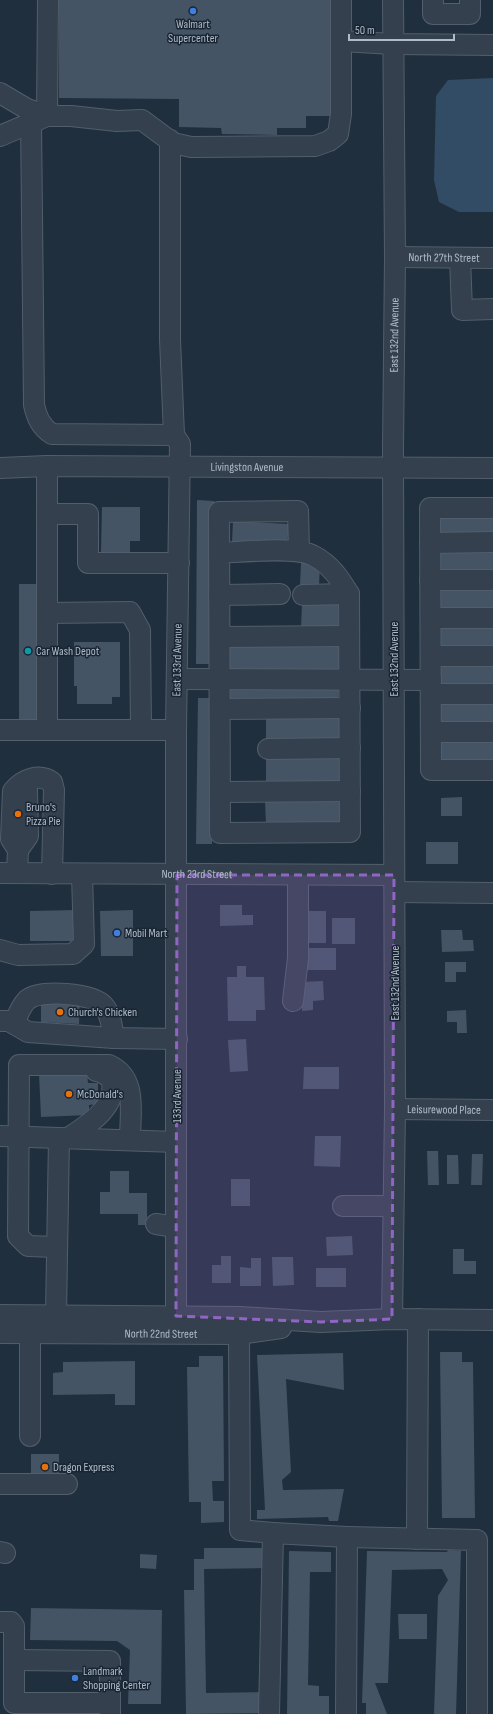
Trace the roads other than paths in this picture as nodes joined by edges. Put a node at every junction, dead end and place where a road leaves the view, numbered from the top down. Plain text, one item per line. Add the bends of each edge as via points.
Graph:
1 (48, 0) edge
2 (341, 0) edge
3 (393, 0) edge
4 (433, 0) edge
5 (470, 0) edge
6 (341, 41) junction
7 (393, 44) junction
8 (493, 45) edge
9 (0, 93) edge
10 (39, 119) junction
11 (0, 136) edge
12 (170, 140) junction
13 (395, 257) junction
14 (460, 258) junction
15 (493, 258) edge
16 (493, 309) edge
17 (177, 440) junction
18 (47, 466) junction
19 (180, 466) junction
20 (0, 468) edge
21 (393, 468) junction
22 (493, 468) edge
23 (493, 508) edge
24 (47, 514) junction
25 (493, 542) edge
26 (430, 543) junction
27 (299, 551) junction
28 (219, 553) junction
29 (179, 563) junction
30 (430, 580) junction
31 (493, 580) edge
32 (280, 594) dead end
33 (349, 594) junction
34 (219, 595) junction
35 (303, 595) dead end
36 (48, 613) junction
37 (431, 618) junction
38 (493, 618) edge
39 (349, 636) junction
40 (220, 637) junction
41 (431, 656) junction
42 (493, 656) edge
43 (177, 678) junction
44 (220, 679) junction
45 (349, 680) junction
46 (395, 680) junction
47 (431, 687) junction
48 (493, 694) edge
49 (350, 708) junction
50 (220, 709) junction
51 (0, 730) edge
52 (47, 730) junction
53 (141, 730) junction
54 (176, 730) junction
55 (431, 732) junction
56 (493, 732) edge
57 (350, 748) junction
58 (268, 749) dead end
59 (493, 770) edge
60 (350, 791) junction
61 (220, 792) junction
62 (9, 873) edge
63 (52, 874) junction
64 (82, 874) junction
65 (177, 875) junction
66 (298, 875) junction
67 (395, 883) junction
68 (493, 893) edge
69 (0, 950) edge
70 (293, 1001) dead end
71 (7, 1023) edge
72 (114, 1038) junction
73 (177, 1039) junction
74 (39, 1065) junction
75 (395, 1109) junction
76 (493, 1110) edge
77 (0, 1136) edge
78 (20, 1136) junction
79 (64, 1138) junction
80 (130, 1140) junction
81 (176, 1142) junction
82 (343, 1206) dead end
83 (393, 1206) junction
84 (156, 1224) dead end
85 (176, 1227) junction
86 (56, 1247) junction
87 (0, 1315) edge
88 (56, 1315) junction
89 (176, 1316) junction
90 (392, 1319) junction
91 (418, 1319) junction
92 (493, 1320) edge
93 (321, 1322) junction
94 (0, 1333) edge
95 (30, 1334) junction
96 (239, 1334) junction
97 (30, 1436) dead end
98 (0, 1484) edge
99 (67, 1484) dead end
100 (274, 1533) junction
101 (346, 1537) junction
102 (417, 1539) junction
103 (0, 1622) edge
104 (14, 1660) junction
105 (110, 1709) edge
106 (270, 1714) edge
107 (346, 1714) edge
108 (477, 1714) edge

1 - 10 street
2 - 6 street
3 - 7 street, East 132nd Avenue
4 - 5 street via 433,14 470,14
6 - 7 street
6 - 12 street via 341,114 338,134 329,141 315,146 191,147
7 - 8 street
7 - 13 street, East 132nd Avenue
9 - 10 street
10 - 11 street
10 - 12 street via 71,116 117,121 142,120
10 - 17 street via 34,405 37,416 44,428 52,434
12 - 17 street, East 133rd Avenue via 170,339
13 - 14 street, North 27th Street
13 - 21 street, East 132nd Avenue
14 - 15 street, North 27th Street
14 - 16 street via 462,310
17 - 19 street, East 133rd Avenue
18 - 19 street, Livingston Avenue
18 - 20 street, Livingston Avenue
18 - 24 street
19 - 21 street, Livingston Avenue
19 - 29 street, East 133rd Avenue
21 - 22 street, Livingston Avenue
21 - 46 street, East 132nd Avenue
23 - 26 street via 430,508
24 - 29 street via 88,514 88,563
24 - 36 street
25 - 26 street
26 - 30 street
27 - 28 street
27 - 28 street via 298,511 219,512
27 - 33 street via 314,556 338,574
28 - 34 street
29 - 43 street, East 133rd Avenue
30 - 31 street
30 - 37 street
32 - 34 street
33 - 35 street
33 - 39 street
34 - 40 street
36 - 52 street
36 - 53 street via 130,612 140,630
37 - 38 street
37 - 41 street
39 - 40 street
39 - 45 street
40 - 44 street
41 - 42 street
41 - 47 street
43 - 44 street
43 - 54 street, East 133rd Avenue
44 - 45 street
44 - 50 street
45 - 46 street
45 - 49 street
46 - 47 street
46 - 67 street, East 132nd Avenue
47 - 48 street
47 - 55 street
49 - 50 street
49 - 57 street
50 - 61 street
51 - 52 street
52 - 53 street
53 - 54 street
54 - 65 street, East 133rd Avenue
55 - 56 street
55 - 59 street via 431,770
57 - 58 street
57 - 60 street
60 - 61 street
60 - 61 street via 350,832 220,833
62 - 63 street, North 23rd Street
62 - 63 street via 18,850 11,839 13,791 26,781 41,777 52,782 54,790
63 - 64 street, North 23rd Street
64 - 65 street, North 23rd Street
64 - 69 street via 84,944 73,954 18,955
65 - 66 street, North 23rd Street
65 - 73 street, 133rd Avenue
66 - 67 street, North 23rd Street
66 - 70 street via 298,958
67 - 68 street, North 23rd Street
67 - 75 street, East 132nd Avenue
71 - 72 street via 28,1032
71 - 72 street via 33,996 68,994 103,1004 109,1015
72 - 73 street
73 - 81 street, 133rd Avenue
74 - 78 street via 20,1065
74 - 79 street via 46,1070 101,1072 111,1078 114,1086 113,1094 95,1120
74 - 80 street via 109,1065 118,1069 129,1087
75 - 76 street, Leisurewood Place
75 - 83 street, East 132nd Avenue
77 - 78 street
78 - 79 street
78 - 86 street via 18,1236 28,1246
79 - 80 street
79 - 86 street
80 - 81 street
81 - 85 street, 133rd Avenue
82 - 83 street
83 - 90 street, East 132nd Avenue
84 - 85 street
85 - 89 street, 133rd Avenue
86 - 88 street
87 - 88 street, North 22nd Street
88 - 89 street, North 22nd Street
89 - 93 street, North 22nd Street
90 - 91 street, North 22nd Street
90 - 93 street, North 22nd Street
91 - 92 street, North 22nd Street
91 - 102 street
93 - 96 street, North 22nd Street
94 - 95 street, North 22nd Street
95 - 96 street, North 22nd Street
95 - 97 street
96 - 100 street via 240,1530
98 - 99 street
100 - 101 street
100 - 106 street
101 - 102 street
101 - 107 street
102 - 108 street via 477,1540
103 - 104 street via 11,1622 14,1626
104 - 105 street via 14,1703
104 - 105 street via 110,1661

